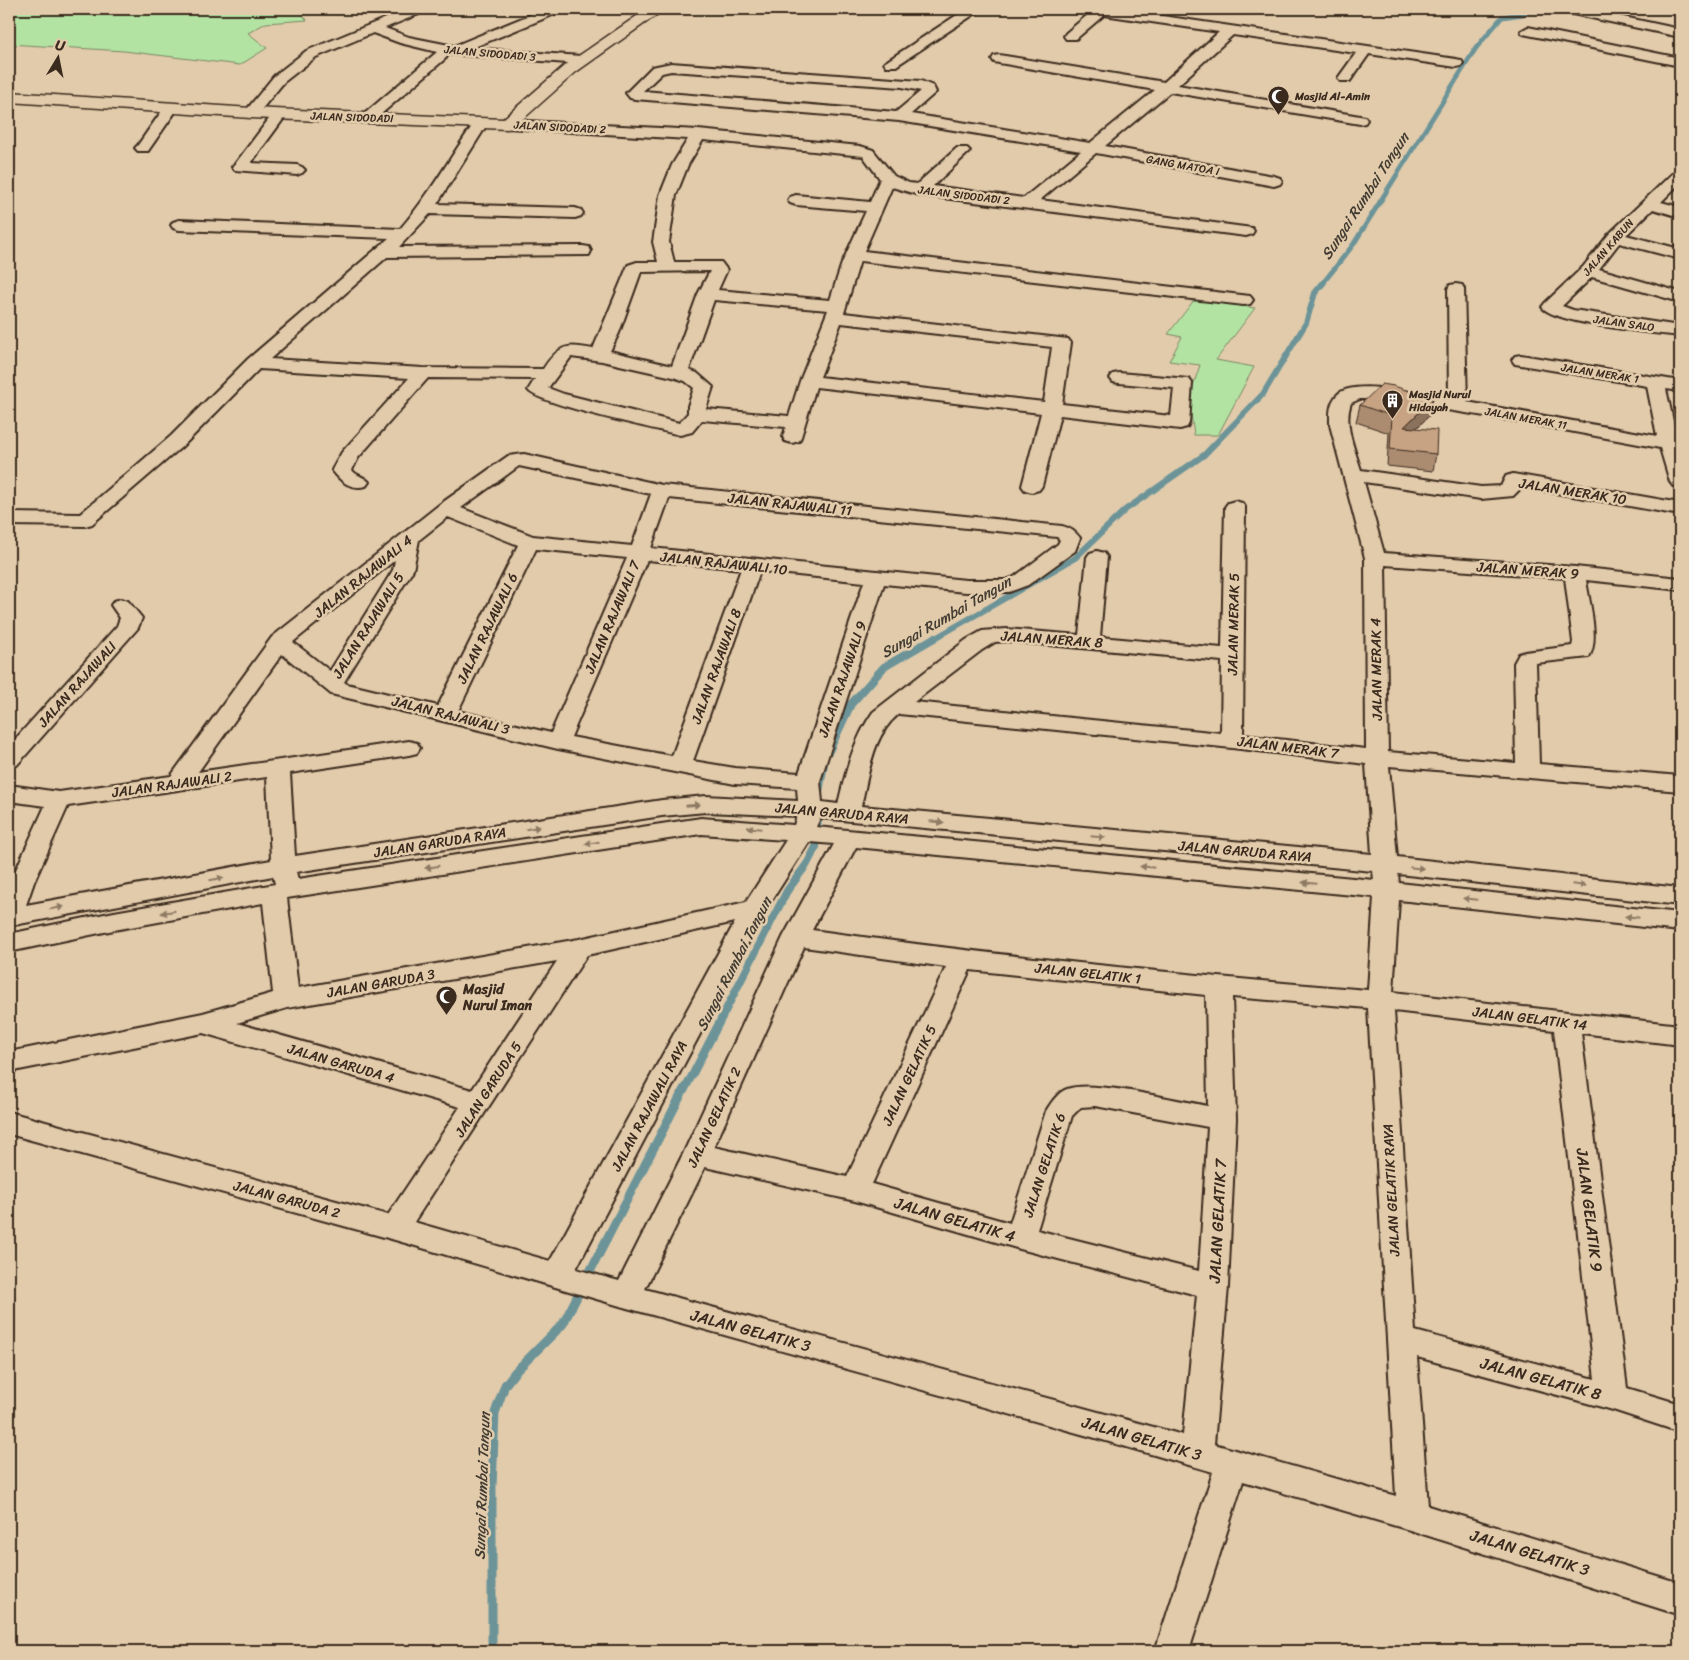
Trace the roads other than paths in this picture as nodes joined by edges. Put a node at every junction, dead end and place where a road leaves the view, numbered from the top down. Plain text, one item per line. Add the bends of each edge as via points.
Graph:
1 (420, 9) edge
2 (555, 9) edge
3 (657, 9) edge
4 (975, 9) edge
5 (1568, 9) edge
6 (1095, 10) edge
7 (370, 28) junction
8 (1230, 30) junction
9 (1528, 31) dead end
10 (1680, 33) edge
11 (1071, 36) dead end
12 (1365, 50) junction
13 (455, 51) junction
14 (441, 55) dead end
15 (999, 59) dead end
16 (581, 60) junction
17 (1680, 62) edge
18 (891, 63) dead end
19 (1456, 63) dead end
20 (1345, 78) dead end
21 (1167, 87) junction
22 (9, 96) edge
23 (759, 104) junction
24 (171, 108) junction
25 (251, 113) junction
26 (280, 114) junction
27 (899, 117) junction
28 (368, 118) junction
29 (1360, 120) dead end
30 (481, 123) junction
31 (507, 124) junction
32 (698, 135) junction
33 (744, 140) junction
34 (143, 148) dead end
35 (1092, 148) junction
36 (962, 151) dead end
37 (297, 170) dead end
38 (1680, 175) edge
39 (888, 179) junction
40 (1274, 181) dead end
41 (919, 190) junction
42 (796, 200) dead end
43 (1027, 203) junction
44 (1649, 203) junction
45 (877, 206) junction
46 (426, 209) junction
47 (1680, 212) edge
48 (575, 213) dead end
49 (179, 225) dead end
50 (1246, 231) dead end
51 (404, 234) junction
52 (1615, 237) junction
53 (583, 251) dead end
54 (384, 252) junction
55 (1680, 254) edge
56 (854, 255) junction
57 (667, 266) junction
58 (1589, 270) junction
59 (1456, 289) dead end
60 (707, 294) junction
61 (1678, 296) edge
62 (1244, 300) dead end
63 (836, 311) junction
64 (1569, 315) joint
65 (1644, 326) junction
66 (1680, 331) edge
67 (599, 355) junction
68 (1520, 360) dead end
69 (254, 363) junction
70 (423, 373) junction
71 (679, 373) junction
72 (548, 374) junction
73 (1119, 378) dead end
74 (809, 381) junction
75 (1654, 382) junction
76 (1680, 386) edge
77 (1353, 394) joint
78 (1458, 406) junction
79 (1052, 408) junction
80 (697, 414) junction
81 (1668, 444) junction
82 (1353, 475) junction
83 (359, 482) dead end
84 (1680, 482) edge
85 (1032, 486) dead end
86 (662, 491) junction
87 (1235, 507) dead end
88 (446, 509) junction
89 (1680, 510) edge
90 (9, 519) edge
91 (410, 538) junction
92 (529, 542) junction
93 (638, 554) junction
94 (1097, 556) dead end
95 (1375, 558) junction
96 (752, 566) junction
97 (1575, 572) junction
98 (360, 577) junction
99 (876, 577) junction
100 (1680, 584) edge
101 (1009, 586) joint
102 (390, 589) junction
103 (121, 605) dead end
104 (1089, 641) junction
105 (280, 642) junction
106 (1233, 655) junction
107 (332, 684) junction
108 (895, 707) junction
109 (446, 714) junction
110 (1232, 741) junction
111 (558, 742) junction
112 (409, 748) dead end
113 (1377, 758) junction
114 (9, 760) edge
115 (680, 765) junction
116 (278, 768) junction
117 (1528, 772) junction
118 (808, 781) junction
119 (178, 783) junction
120 (1680, 784) edge
121 (9, 793) edge
122 (59, 800) junction
123 (811, 810) junction
124 (842, 813) junction
125 (802, 834) junction
126 (840, 837) junction
127 (1386, 864) junction
128 (281, 883) junction
129 (1387, 890) junction
130 (1680, 896) edge
131 (754, 908) junction
132 (9, 916) edge
133 (1680, 922) edge
134 (796, 937) junction
135 (9, 943) edge
136 (579, 948) junction
137 (962, 960) junction
138 (1219, 987) junction
139 (287, 1000) junction
140 (1380, 1000) junction
141 (1566, 1022) junction
142 (203, 1023) junction
143 (1680, 1036) edge
144 (9, 1062) edge
145 (479, 1102) junction
146 (1222, 1119) junction
147 (9, 1123) edge
148 (697, 1154) junction
149 (855, 1190) junction
150 (395, 1228) junction
151 (1020, 1237) junction
152 (561, 1276) junction
153 (1213, 1287) junction
154 (614, 1292) junction
155 (1401, 1340) junction
156 (1613, 1398) junction
157 (1680, 1418) edge
158 (1197, 1453) junction
159 (1232, 1464) junction
160 (1413, 1516) junction
161 (1680, 1599) edge
162 (1172, 1651) edge

1 - 7 street
2 - 13 street
3 - 16 street
4 - 18 street
5 - 10 street
6 - 8 street
6 - 11 street
7 - 13 street, JALAN SIDODADI 3
7 - 25 street via 311,54 279,79
8 - 12 street
8 - 21 street, JALAN SIDODADI 2
9 - 17 street
12 - 19 street
12 - 20 street
13 - 16 street, JALAN SIDODADI 3
14 - 28 street
15 - 21 street
16 - 31 street
21 - 29 street
21 - 35 street, JALAN SIDODADI 2
22 - 24 street, JALAN SIDODADI
23 - 27 street, GANG MATOA I
23 - 27 street, GANG MATOA I via 633,93 656,70 671,68 902,83 928,89 929,92
23 - 33 street
24 - 25 street, JALAN SIDODADI
24 - 34 street
25 - 26 street, JALAN SIDODADI
26 - 28 street, JALAN SIDODADI
26 - 37 street via 240,167
27 - 35 street, GANG MATOA I
28 - 30 street, JALAN SIDODADI
30 - 31 street, JALAN SIDODADI
30 - 46 street
31 - 32 street, JALAN SIDODADI 2
32 - 33 street, JALAN SIDODADI 2
32 - 57 street via 680,165 668,196 661,242
33 - 39 street, JALAN SIDODADI 2 via 868,153
35 - 40 street, GANG MATOA I
35 - 43 street, JALAN SIDODADI 2
36 - 41 street
38 - 44 street, JALAN KABUN
39 - 41 street, JALAN SIDODADI 2
39 - 45 street
41 - 43 street, JALAN SIDODADI 2
42 - 45 street
43 - 50 street
44 - 47 street
44 - 52 street, JALAN KABUN
45 - 56 street
46 - 48 street
46 - 51 street
49 - 51 street
51 - 54 street
52 - 55 street
52 - 58 street, JALAN KABUN
53 - 54 street
54 - 69 street
56 - 62 street
56 - 63 street
57 - 60 street via 715,266 719,270
57 - 67 street via 634,269
58 - 61 street
58 - 64 street, JALAN KABUN via 1551,307
59 - 78 street
60 - 63 street
60 - 71 street
61 - 65 street
63 - 74 street
63 - 79 street via 1062,343
64 - 65 street, JALAN SALO
65 - 66 street, JALAN SALO
67 - 71 street
67 - 72 street via 565,353
68 - 75 street, JALAN MERAK 1
69 - 70 street
69 - 90 street via 178,440 85,520
70 - 72 street
70 - 83 street via 349,456 342,470 348,478
71 - 80 street via 704,387
72 - 80 street via 537,390 558,398 680,429 685,428
73 - 79 street via 1183,383 1180,423
74 - 79 street
74 - 80 street via 794,430
75 - 76 street, JALAN MERAK 1
75 - 81 street
77 - 78 street, JALAN MERAK 11
77 - 82 street, JALAN MERAK 4 via 1344,398 1340,406 1339,425
78 - 81 street, JALAN MERAK 11
79 - 85 street
81 - 84 street
82 - 89 street, JALAN MERAK 10 via 1481,493 1506,492 1512,487 1513,480
82 - 95 street, JALAN MERAK 4
86 - 88 street, JALAN RAJAWALI 11 via 519,459
86 - 93 street, JALAN RAJAWALI 7
86 - 101 street, JALAN RAJAWALI 11 via 1068,534 1068,547
87 - 106 street, JALAN MERAK 5
88 - 91 street, JALAN RAJAWALI 4
88 - 92 street, JALAN RAJAWALI 10
91 - 98 street, JALAN RAJAWALI 4
91 - 102 street, JALAN RAJAWALI 5 via 403,570
92 - 93 street, JALAN RAJAWALI 10
92 - 109 street, JALAN RAJAWALI 6
93 - 96 street, JALAN RAJAWALI 10
93 - 111 street, JALAN RAJAWALI 7
94 - 104 street
95 - 97 street, JALAN MERAK 9
95 - 113 street, JALAN MERAK 4
96 - 99 street, JALAN RAJAWALI 10
96 - 115 street, JALAN RAJAWALI 8
97 - 100 street, JALAN MERAK 9
97 - 117 street via 1584,642 1581,652 1533,657 1525,663
98 - 102 street via 386,582
98 - 105 street, JALAN RAJAWALI 4
99 - 101 street, JALAN RAJAWALI 10 via 966,586
99 - 118 street, JALAN RAJAWALI 9
102 - 107 street, JALAN RAJAWALI 5
103 - 114 street, JALAN RAJAWALI via 131,618 127,628
104 - 106 street, JALAN MERAK 8
104 - 108 street, JALAN MERAK 8 via 990,636
105 - 107 street, JALAN RAJAWALI 3
105 - 119 street
106 - 110 street, JALAN MERAK 5
107 - 109 street, JALAN RAJAWALI 3 via 339,689
108 - 110 street, JALAN MERAK 7
108 - 124 street, JALAN MERAK 8 via 874,725
109 - 111 street, JALAN RAJAWALI 3
110 - 113 street, JALAN MERAK 7
111 - 115 street, JALAN RAJAWALI 3
112 - 116 street, JALAN RAJAWALI 2
113 - 117 street, JALAN MERAK 7
113 - 127 street, JALAN MERAK 4
115 - 118 street, JALAN RAJAWALI 3 via 735,776
116 - 119 street, JALAN RAJAWALI 2
116 - 128 street
117 - 120 street, JALAN MERAK 7
118 - 123 street
119 - 122 street, JALAN RAJAWALI 2
121 - 122 street, JALAN RAJAWALI 2
122 - 132 street
123 - 124 street, JALAN GARUDA RAYA
123 - 125 street, JALAN RAJAWALI RAYA
128 -> 123 street, JALAN GARUDA RAYA via 662,808 706,804
124 -> 127 street, JALAN GARUDA RAYA
125 - 126 street, JALAN GARUDA RAYA
125 -> 128 street, JALAN GARUDA RAYA via 701,826
125 - 131 street, JALAN RAJAWALI RAYA
129 -> 126 street, JALAN GARUDA RAYA
126 - 134 street, JALAN GELATIK 2
127 - 129 street, JALAN GELATIK RAYA
127 -> 130 street, JALAN GARUDA RAYA
132 -> 128 street, JALAN GARUDA RAYA
128 -> 135 street, JALAN GARUDA RAYA
128 - 139 street
133 -> 129 street, JALAN GARUDA RAYA
129 - 140 street, JALAN GELATIK RAYA
131 - 136 street, JALAN GARUDA 3
131 - 152 street, JALAN RAJAWALI RAYA
134 - 137 street, JALAN GELATIK 1
134 - 148 street, JALAN GELATIK 2
136 - 139 street, JALAN GARUDA 3
136 - 145 street, JALAN GARUDA 5
137 - 138 street, JALAN GELATIK 1
137 - 149 street, JALAN GELATIK 5
138 - 140 street, JALAN GELATIK 1
138 - 146 street, JALAN GELATIK 7
139 - 142 street, JALAN GARUDA 3
140 - 141 street, JALAN GELATIK 14
140 - 155 street, JALAN GELATIK RAYA
141 - 143 street, JALAN GELATIK 14
141 - 156 street, JALAN GELATIK 9
142 - 144 street, JALAN GARUDA 3
142 - 145 street, JALAN GARUDA 4
145 - 150 street, JALAN GARUDA 5
146 - 151 street, JALAN GELATIK 6 via 1095,1096 1074,1097 1060,1111
146 - 153 street, JALAN GELATIK 7
147 - 150 street, JALAN GARUDA 2
148 - 149 street, JALAN GELATIK 4
148 - 154 street, JALAN GELATIK 2
149 - 151 street, JALAN GELATIK 4
150 - 152 street, JALAN GARUDA 2
151 - 153 street, JALAN GELATIK 4
152 - 154 street, JALAN GELATIK 3
153 - 158 street, JALAN GELATIK 7
154 - 158 street, JALAN GELATIK 3
155 - 156 street, JALAN GELATIK 8
155 - 160 street, JALAN GELATIK RAYA
156 - 157 street, JALAN GELATIK 8
158 - 159 street, JALAN GELATIK 3
159 - 160 street, JALAN GELATIK 3
159 - 162 street
160 - 161 street, JALAN GELATIK 3

